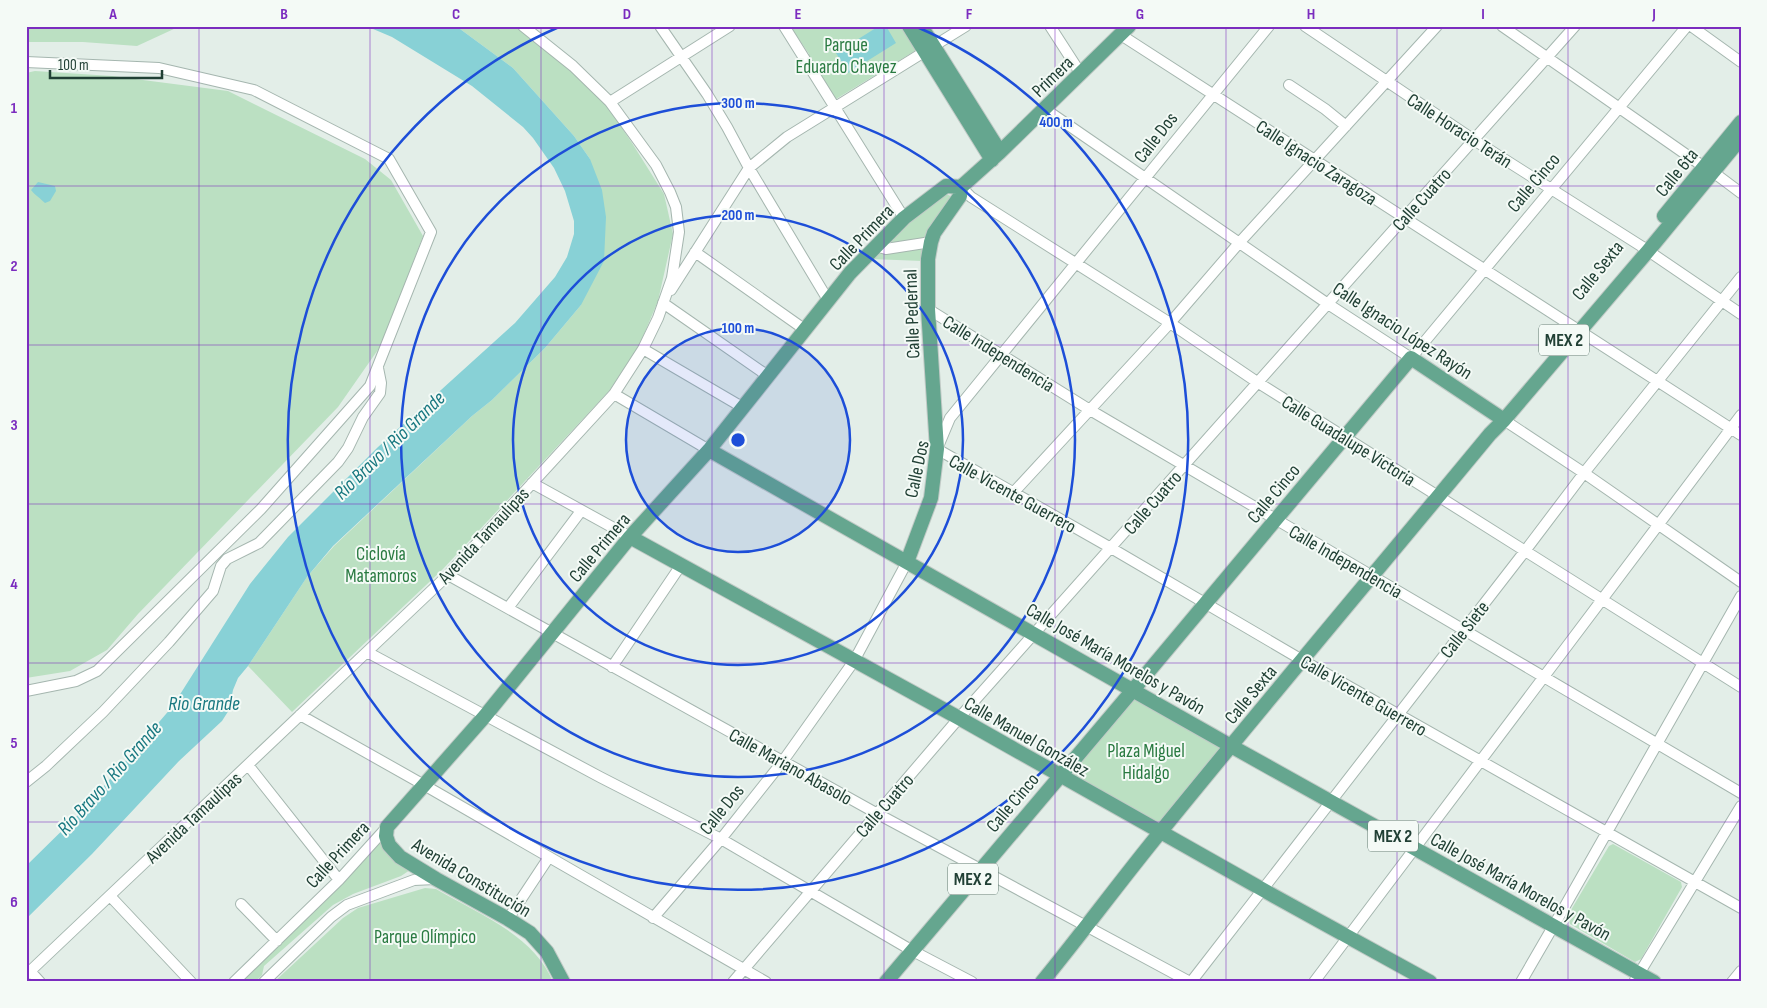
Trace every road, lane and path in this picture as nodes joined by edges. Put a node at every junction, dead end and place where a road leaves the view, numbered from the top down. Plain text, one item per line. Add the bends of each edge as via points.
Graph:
1 (660, 26) edge
2 (730, 26) edge
3 (784, 26) edge
4 (909, 26) edge
5 (921, 26) edge
6 (966, 26) edge
7 (1050, 26) edge
8 (1269, 26) edge
9 (1305, 26) edge
10 (1437, 26) edge
11 (1502, 26) edge
12 (1575, 26) edge
13 (1689, 26) edge
14 (528, 27) edge
15 (1125, 30) edge
16 (929, 49) junction
17 (680, 57) junction
18 (1548, 58) junction
19 (26, 62) edge
20 (1741, 62) edge
21 (1081, 74) junction
22 (1387, 82) junction
23 (1290, 85) dead end
24 (1212, 95) junction
25 (610, 102) junction
26 (835, 107) junction
27 (1045, 109) junction
28 (1619, 109) junction
29 (1741, 122) edge
30 (1346, 126) junction
31 (1741, 138) edge
32 (1474, 140) junction
33 (996, 156) junction
34 (1315, 161) junction
35 (749, 168) junction
36 (1708, 170) junction
37 (1146, 178) junction
38 (961, 186) junction
39 (1552, 190) junction
40 (1741, 193) edge
41 (904, 218) junction
42 (1403, 218) junction
43 (931, 242) junction
44 (1239, 243) junction
45 (875, 246) junction
46 (1644, 249) junction
47 (695, 252) junction
48 (1076, 263) junction
49 (1483, 270) junction
50 (1741, 277) edge
51 (665, 299) junction
52 (828, 300) junction
53 (1722, 302) junction
54 (1328, 304) junction
55 (928, 309) junction
56 (1741, 314) edge
57 (1170, 323) junction
58 (804, 329) junction
59 (1576, 330) junction
60 (643, 349) junction
61 (1001, 355) junction
62 (1411, 358) junction
63 (378, 368) junction
64 (768, 376) junction
65 (1657, 381) junction
66 (1257, 382) junction
67 (614, 394) junction
68 (742, 407) junction
69 (1090, 410) junction
70 (1741, 415) edge
71 (1500, 418) junction
72 (1730, 429) junction
73 (1741, 435) edge
74 (1345, 437) junction
75 (709, 450) junction
76 (937, 450) junction
77 (1185, 464) junction
78 (1584, 473) junction
79 (532, 484) junction
80 (1013, 492) junction
81 (1438, 497) junction
82 (582, 511) junction
83 (1276, 519) junction
84 (1657, 525) junction
85 (630, 538) junction
86 (1111, 548) junction
87 (1526, 551) junction
88 (907, 562) junction
89 (681, 565) junction
90 (448, 575) junction
91 (1373, 576) junction
92 (1741, 582) edge
93 (1741, 596) edge
94 (1601, 600) junction
95 (1204, 603) junction
96 (508, 608) junction
97 (1463, 630) junction
98 (551, 633) junction
99 (1034, 633) junction
100 (367, 652) junction
101 (1302, 660) junction
102 (854, 661) junction
103 (1702, 662) junction
104 (612, 667) junction
105 (1544, 677) junction
106 (1741, 687) edge
107 (1133, 690) junction
108 (26, 691) edge
109 (1398, 714) junction
110 (300, 715) junction
111 (485, 716) junction
112 (959, 718) junction
113 (1657, 744) junction
114 (1231, 746) junction
115 (784, 761) junction
116 (1479, 761) junction
117 (248, 765) junction
118 (1059, 776) junction
119 (26, 782) edge
120 (424, 784) junction
121 (1741, 794) edge
122 (1330, 801) junction
123 (1741, 806) edge
124 (876, 813) junction
125 (388, 827) junction
126 (1160, 832) junction
127 (1607, 832) junction
128 (721, 839) junction
129 (1415, 848) junction
130 (549, 857) junction
131 (981, 869) junction
132 (436, 879) junction
133 (339, 880) junction
134 (1694, 882) junction
135 (810, 890) junction
136 (1263, 890) junction
137 (110, 896) junction
138 (240, 904) dead end
139 (1741, 908) edge
140 (653, 918) junction
141 (508, 919) junction
142 (1553, 926) junction
143 (1088, 927) junction
144 (1348, 936) junction
145 (277, 941) junction
146 (911, 950) junction
147 (744, 969) junction
148 (1741, 971) edge
149 (28, 973) edge
150 (1636, 978) edge
151 (40, 982) edge
152 (191, 982) edge
153 (234, 982) edge
154 (264, 982) edge
155 (563, 982) edge
156 (733, 982) edge
157 (766, 982) edge
158 (886, 982) edge
159 (972, 982) edge
160 (1042, 982) edge
161 (1190, 982) edge
162 (1314, 982) edge
163 (1430, 982) edge
164 (1521, 982) edge
165 (1654, 982) edge
166 (1732, 982) edge

1 - 17 street
2 - 17 street
3 - 26 street
4 - 16 main road
5 - 16 main road
6 - 16 street
7 - 21 street
8 - 24 street, Calle Dos
9 - 22 street, Calle Horacio Terán
10 - 22 street
11 - 18 street
12 - 18 street, Calle Cuatro
13 - 20 street
13 - 28 street, Calle Cinco
14 - 25 street, Avenida Tamaulipas
15 - 21 main road, Primera
15 - 24 street, Calle Ignacio Zaragoza
16 - 26 street
16 - 33 main road
17 - 25 street
17 - 35 street via 707,94
18 - 28 street
18 - 32 street, Calle Cuatro
19 - 63 street via 159,68 254,90 389,159 431,232
21 - 27 main road, Primera
22 - 30 street
22 - 32 street, Calle Horacio Terán
23 - 30 street
24 - 34 street, Calle Ignacio Zaragoza
24 - 37 street, Calle Dos
25 - 51 street, Avenida Tamaulipas via 656,165 676,206 678,245
26 - 35 street via 787,137
26 - 41 street
27 - 33 main road, Primera
27 - 37 street, Calle Ignacio López Rayón
28 - 36 street
28 - 39 street, Calle Cinco
29 - 36 main road, Calle 6ta / MEX 2
30 - 34 street
31 - 36 main road, Calle 6ta / MEX 2
32 - 39 street, Calle Horacio Terán
32 - 42 street, Calle Cuatro
33 - 38 main road, Calle Primera
34 - 42 street, Calle Ignacio Zaragoza
34 - 44 street
35 - 47 street
35 - 52 street
36 - 40 street
36 - 46 main road, Calle 6ta / MEX 2
37 - 44 street, Calle Ignacio López Rayón
37 - 48 street, Calle Dos
38 - 41 main road, Calle Primera via 946,186
38 - 43 main road, Calle Pedernal via 960,196
38 - 48 street, Calle Guadalupe Victoria via 971,196
39 - 46 street, Calle Horacio Terán
39 - 49 street, Calle Cinco
41 - 45 main road, Calle Primera
42 - 49 street, Calle Ignacio Zaragoza
42 - 54 street, Calle Cuatro
43 - 45 street via 886,250
43 - 55 main road, Calle Pedernal
44 - 54 street, Calle Ignacio López Rayón
44 - 57 street
45 - 52 main road, Calle Primera
46 - 53 street, Calle Horacio Terán
46 - 59 main road, Calle Sexta / MEX 2
47 - 51 street
47 - 58 street
48 - 57 street, Calle Guadalupe Victoria
48 - 61 street, Calle Dos
49 - 59 street, Calle Ignacio Zaragoza
49 - 62 street, Calle Cinco
50 - 53 street, Calle Siete
51 - 60 street, Avenida Tamaulipas
51 - 64 street
52 - 58 main road, Calle Primera
53 - 56 street, Calle Horacio Terán
53 - 65 street, Calle Siete
54 - 62 street, Calle Ignacio López Rayón
54 - 66 street, Calle Cuatro
55 - 61 street, Calle Independencia
55 - 76 main road, Calle Pedernal
57 - 66 street, Calle Guadalupe Victoria
57 - 69 street
58 - 64 main road, Calle Primera
59 - 65 street, Calle Ignacio Zaragoza
59 - 71 main road, Calle Sexta / MEX 2
60 - 67 street, Avenida Tamaulipas
60 - 68 street
61 - 69 street, Calle Independencia
61 - 76 street, Calle Dos via 950,418
62 - 71 main road, Calle Ignacio López Rayón
62 - 74 main road, Calle Cinco / MEX 2
63 - 108 street via 370,386 261,509 97,671 76,681
63 - 119 street via 382,383 380,393 362,417 338,462 259,543 227,559 221,566 213,591 169,642 103,712
64 - 68 main road, Calle Primera
65 - 72 street, Calle Ignacio Zaragoza
65 - 78 street, Calle Siete
66 - 74 street, Calle Guadalupe Victoria
66 - 77 street, Calle Cuatro
67 - 75 street, Calle José María Morelos y Pavón
67 - 79 street, Avenida Tamaulipas
68 - 75 main road, Calle Primera
69 - 77 street, Calle Independencia
69 - 80 street
70 - 72 street
71 - 78 street, Calle Ignacio López Rayón
71 - 81 main road, Calle Sexta / MEX 2
72 - 73 street, Calle Ignacio Zaragoza
72 - 84 street
74 - 81 street, Calle Guadalupe Victoria
74 - 83 main road, Calle Cinco / MEX 2
75 - 85 main road, Calle Primera
75 - 88 main road, Calle José María Morelos y Pavón
76 - 80 street, Calle Vicente Guerrero
76 - 88 main road, Calle Dos via 931,498
77 - 83 street, Calle Independencia
77 - 86 street, Calle Cuatro
78 - 84 street, Calle Ignacio López Rayón
78 - 87 street, Calle Siete
79 - 82 street
79 - 90 street, Avenida Tamaulipas
80 - 86 street, Calle Vicente Guerrero
81 - 87 street, Calle Guadalupe Victoria
81 - 91 main road, Calle Sexta / MEX 2
82 - 85 street
82 - 96 street
83 - 91 street, Calle Independencia
83 - 95 main road, Calle Cinco / MEX 2
84 - 92 street, Calle Ignacio López Rayón
84 - 94 street
85 - 89 main road, Calle Manuel González
85 - 98 main road, Calle Primera
86 - 95 street, Calle Vicente Guerrero
86 - 99 street, Calle Cuatro
87 - 94 street, Calle Guadalupe Victoria
87 - 97 street, Calle Siete
88 - 99 main road, Calle José María Morelos y Pavón / MEX 2
88 - 102 street, Calle Dos
89 - 102 main road, Calle Manuel González
89 - 104 street
90 - 96 street, Calle Mariano Abasolo
90 - 100 street, Avenida Tamaulipas
91 - 97 street, Calle Independencia
91 - 101 main road, Calle Sexta / MEX 2
93 - 103 street
94 - 103 street, Calle Guadalupe Victoria
94 - 105 street
95 - 101 street, Calle Vicente Guerrero
95 - 107 main road, Calle Cinco / MEX 2
96 - 98 street, Calle Mariano Abasolo
97 - 105 street, Calle Independencia
97 - 109 street, Calle Siete
98 - 104 street, Calle Mariano Abasolo
98 - 111 main road, Calle Primera
99 - 107 main road, Calle José María Morelos y Pavón / MEX 2
99 - 112 street, Calle Cuatro
100 - 110 street, Avenida Tamaulipas
100 - 111 street
101 - 109 street, Calle Vicente Guerrero
101 - 114 main road, Calle Sexta / MEX 2
102 - 112 main road, Calle Manuel González
102 - 115 street, Calle Dos
103 - 106 street, Calle Guadalupe Victoria
103 - 113 street
104 - 115 street, Calle Mariano Abasolo
105 - 113 street, Calle Independencia
105 - 116 street
107 - 114 main road, Calle José María Morelos y Pavón / MEX 2
107 - 118 main road, Calle Cinco / MEX 2
109 - 116 street, Calle Vicente Guerrero
109 - 122 street, Calle Siete
110 - 117 street, Avenida Tamaulipas
110 - 120 street
111 - 120 main road, Calle Primera
111 - 128 street
112 - 118 main road, Calle Manuel González
112 - 124 street, Calle Cuatro
113 - 121 street, Calle Independencia
113 - 127 street
114 - 122 main road, Calle José María Morelos y Pavón / MEX 2
114 - 126 main road, Calle Sexta / MEX 2
115 - 124 street, Calle Mariano Abasolo
115 - 128 street, Calle Dos
116 - 127 street, Calle Vicente Guerrero
116 - 129 street
117 - 133 street
117 - 137 street, Avenida Tamaulipas
118 - 126 main road, Calle Manuel González
118 - 131 main road, Calle Cinco / MEX 2
120 - 125 main road, Calle Primera
120 - 130 street
122 - 129 main road, Calle José María Morelos y Pavón / MEX 2
122 - 136 street, Calle Siete
123 - 134 street
124 - 131 street, Calle Mariano Abasolo
124 - 135 street, Calle Cuatro
125 - 132 main road, Avenida Constitución via 386,836 392,850
125 - 133 street, Calle Primera
126 - 136 main road, Calle Manuel González
126 - 143 main road, Calle Sexta / MEX 2
127 - 134 street, Calle Vicente Guerrero
127 - 142 street
128 - 135 street
128 - 140 street, Calle Dos
129 - 142 main road, Calle José María Morelos y Pavón / MEX 2
129 - 144 street
130 - 140 street
130 - 141 street
131 - 143 street, Calle Mariano Abasolo
131 - 146 main road, Calle Cinco / MEX 2
132 - 141 main road, Avenida Constitución
132 - 154 street via 414,880 347,905
133 - 145 street, Calle Primera
134 - 139 street, Calle Vicente Guerrero
134 - 150 street
135 - 146 street
135 - 147 street, Calle Cuatro
136 - 144 main road, Calle Manuel González
136 - 161 street, Calle Siete
137 - 149 street, Avenida Tamaulipas
137 - 152 street
138 - 145 street
140 - 147 street
141 - 155 main road, Avenida Constitución via 539,943
142 - 150 main road, Calle José María Morelos y Pavón / MEX 2
142 - 164 street
143 - 160 main road, Calle Sexta / MEX 2
143 - 161 street, Calle Mariano Abasolo
144 - 162 street
144 - 163 main road, Calle Manuel González
145 - 153 street, Calle Primera
146 - 158 main road, Calle Cinco / MEX 2
146 - 159 street
147 - 156 street, Calle Cuatro
147 - 157 street
148 - 166 street
149 - 151 street
150 - 165 main road, Calle José María Morelos y Pavón / MEX 2

